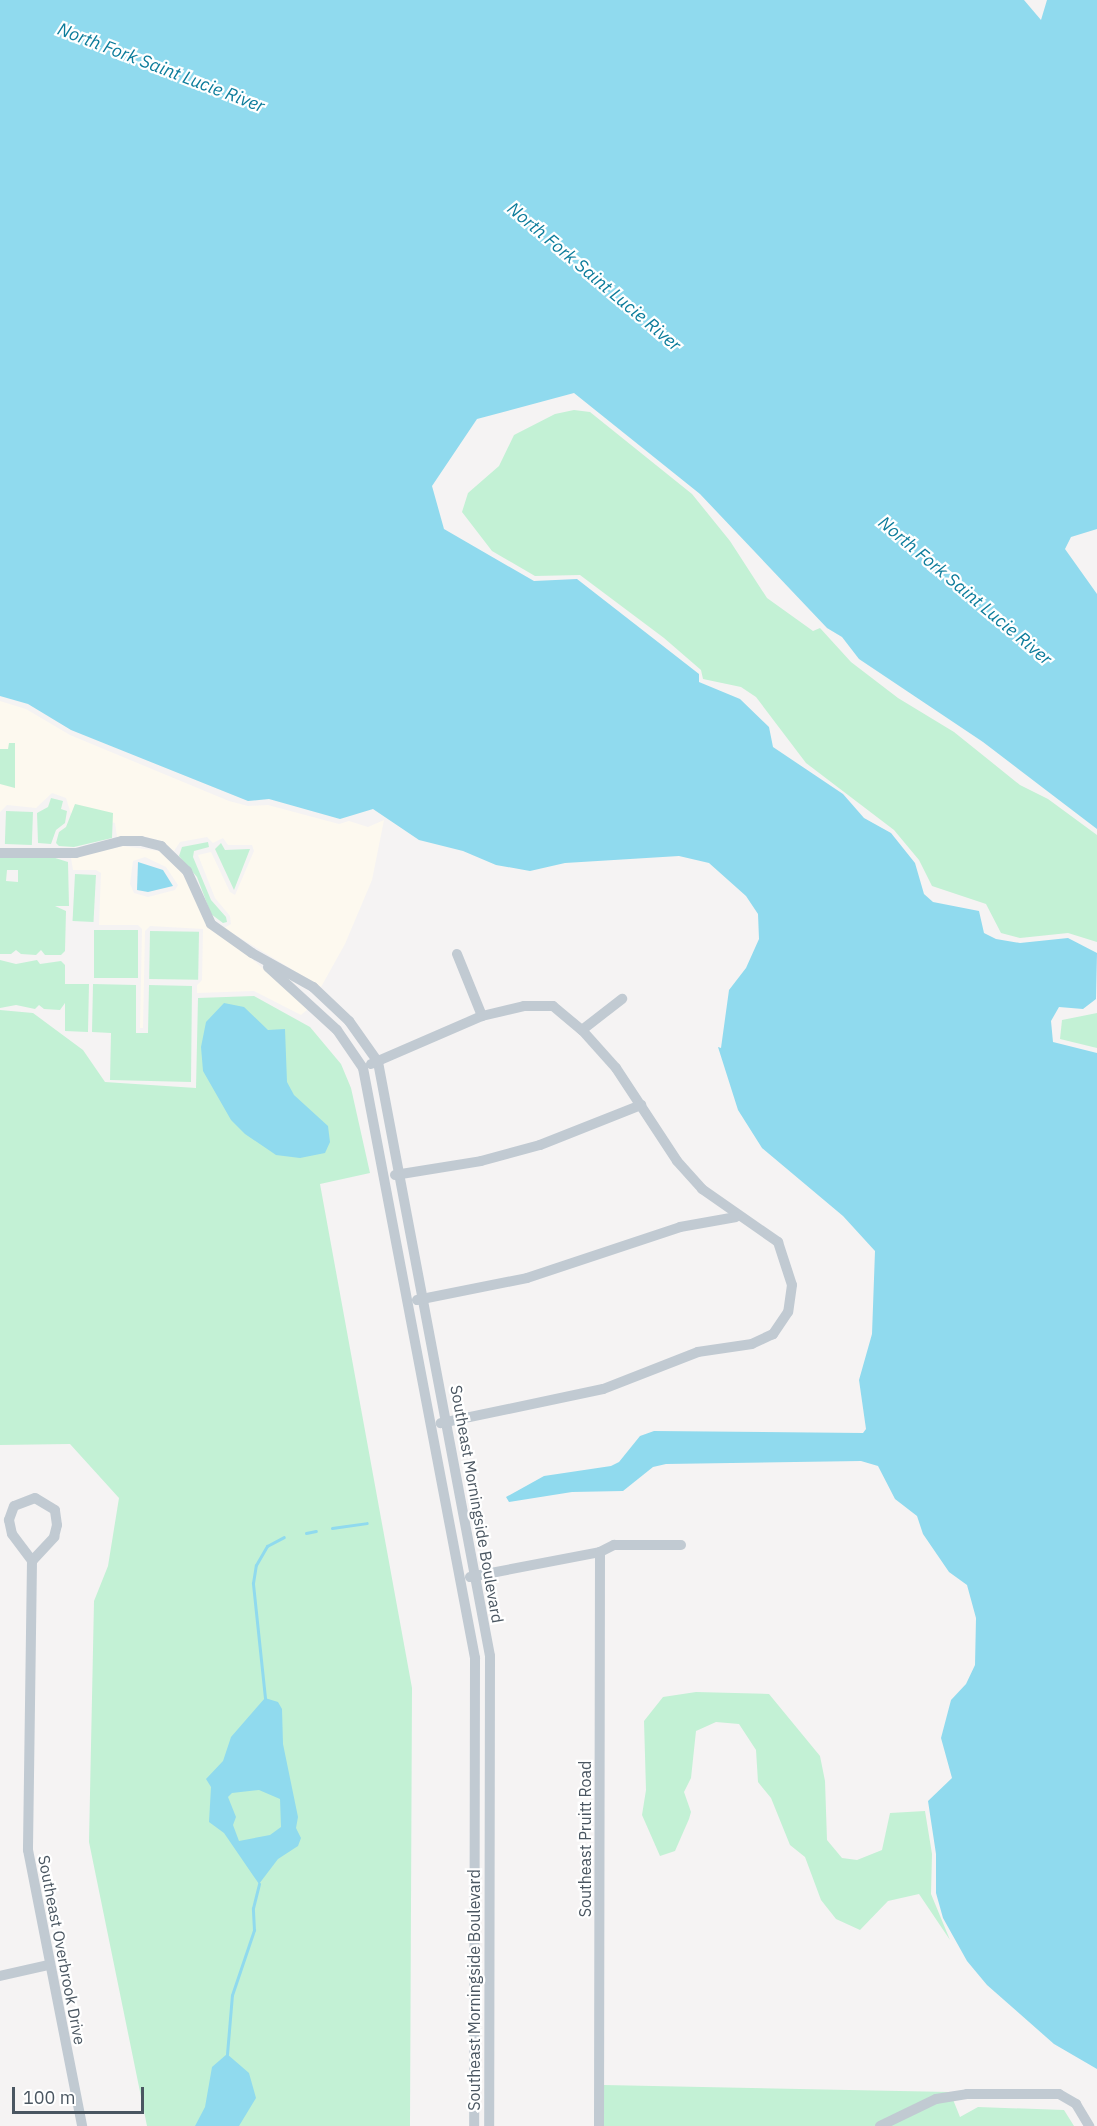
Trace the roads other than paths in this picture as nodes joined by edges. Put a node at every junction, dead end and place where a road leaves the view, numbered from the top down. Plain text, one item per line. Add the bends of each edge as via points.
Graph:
1 (0, 853) edge
2 (252, 953) junction
3 (457, 954) dead end
4 (622, 999) dead end
5 (482, 1016) junction
6 (582, 1030) junction
7 (378, 1062) junction
8 (363, 1068) junction
9 (640, 1106) junction
10 (400, 1174) junction
11 (385, 1177) junction
12 (736, 1217) junction
13 (423, 1298) junction
14 (408, 1301) junction
15 (447, 1422) junction
16 (432, 1425) junction
17 (681, 1545) dead end
18 (600, 1552) junction
19 (32, 1561) junction
20 (474, 1576) junction
21 (460, 1579) junction
22 (475, 1717) junction
23 (490, 1717) junction
24 (473, 1856) junction
25 (488, 1856) junction
26 (48, 1965) junction
27 (0, 1976) edge
28 (471, 1995) junction
29 (487, 1995) junction
30 (82, 2126) edge
31 (474, 2126) edge
32 (489, 2126) edge
33 (599, 2126) edge
34 (880, 2126) edge
35 (1089, 2126) edge

1 - 2 street, Southeast Morningside Boulevard via 76,854 122,841 141,840 161,846 187,871 211,924
2 - 7 street, Southeast Morningside Boulevard via 313,987 349,1021
2 - 8 street, Southeast Morningside Boulevard via 338,1030
3 - 5 street
4 - 6 street
5 - 6 street via 541,1004 553,1006
5 - 7 street
6 - 9 street via 616,1068
7 - 8 street
7 - 10 street, Southeast Morningside Boulevard
8 - 11 street, Southeast Morningside Boulevard
9 - 10 street via 540,1146 481,1161
9 - 12 street via 677,1161 702,1189
10 - 11 street
10 - 13 street, Southeast Morningside Boulevard
11 - 14 street, Southeast Morningside Boulevard
12 - 13 street via 680,1227 527,1278
12 - 15 street via 778,1242 788,1262 792,1286 788,1312 773,1334 752,1344 698,1352 603,1389
13 - 14 street
13 - 15 street, Southeast Morningside Boulevard
14 - 16 street, Southeast Morningside Boulevard
15 - 16 street
15 - 20 street, Southeast Morningside Boulevard
16 - 21 street, Southeast Morningside Boulevard
17 - 18 street via 614,1545
18 - 20 street
18 - 33 street, Southeast Pruitt Road
19 - 19 street via 54,1537 57,1525 55,1510 35,1497 14,1506 9,1520 12,1534
19 - 26 street, Southeast Overbrook Drive via 28,1850
20 - 21 street
20 - 23 street, Southeast Morningside Boulevard via 490,1656
21 - 22 street, Southeast Morningside Boulevard via 475,1658
22 - 23 street
22 - 24 street, Southeast Morningside Boulevard
23 - 25 street, Southeast Morningside Boulevard
24 - 25 street
24 - 28 street, Southeast Morningside Boulevard
25 - 29 street, Southeast Morningside Boulevard
26 - 27 street
26 - 30 street, Southeast Overbrook Drive
28 - 29 street
28 - 31 street, Southeast Morningside Boulevard
29 - 32 street, Southeast Morningside Boulevard
34 - 35 street via 936,2099 967,2094 1059,2094 1076,2104

